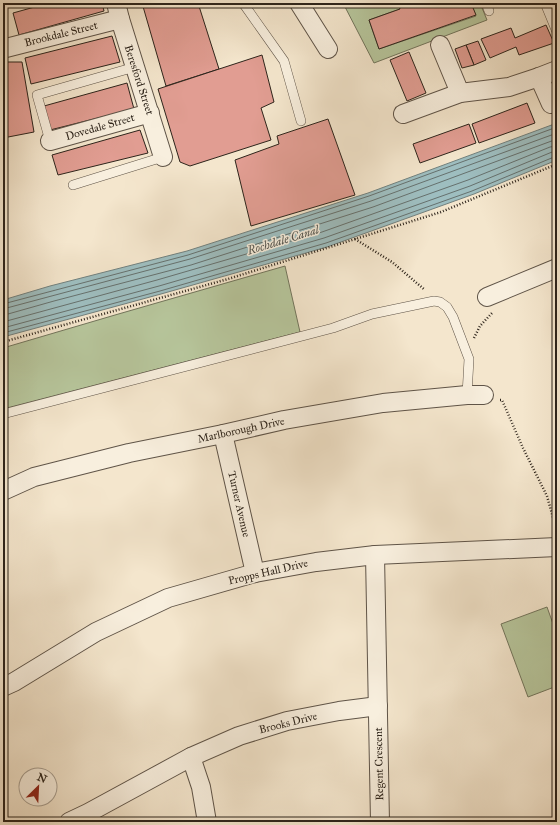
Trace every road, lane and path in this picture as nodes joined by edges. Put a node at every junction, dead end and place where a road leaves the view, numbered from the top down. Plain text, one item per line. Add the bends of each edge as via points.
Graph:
1 (243, 3) edge
2 (299, 3) edge
3 (545, 3) edge
4 (118, 11) edge
5 (557, 32) edge
6 (440, 45) dead end
7 (3, 48) edge
8 (328, 49) dead end
9 (135, 67) junction
10 (557, 70) edge
11 (539, 77) junction
12 (460, 93) junction
13 (551, 104) dead end
14 (150, 113) junction
15 (403, 114) dead end
16 (301, 121) dead end
17 (50, 141) joint
18 (163, 157) joint
19 (557, 164) edge
20 (73, 185) dead end
21 (355, 239) junction
22 (557, 268) edge
23 (506, 289) junction
24 (487, 297) dead end
25 (434, 301) junction
26 (3, 342) edge
27 (466, 352) junction
28 (476, 395) junction
29 (3, 414) edge
30 (223, 434) junction
31 (3, 491) edge
32 (557, 534) edge
33 (557, 547) edge
34 (375, 555) junction
35 (255, 573) junction
36 (3, 687) edge
37 (378, 706) junction
38 (191, 756) junction
39 (69, 822) edge
40 (207, 822) edge
41 (380, 822) edge

1 - 16 lane via 284,61
2 - 8 street
3 - 5 lane
4 - 7 street, Brookdale Street
4 - 9 street, Beresford Street
6 - 12 street
9 - 14 street, Beresford Street
9 - 17 lane via 37,95
10 - 11 street
11 - 12 street via 509,87
11 - 13 street
12 - 15 street
14 - 17 street, Dovedale Street
14 - 18 street, Beresford Street
18 - 20 lane
19 - 21 path via 441,212
21 - 25 path via 392,262
21 - 26 path via 228,279
22 - 23 street
23 - 24 street
23 - 27 path via 504,301 480,326
25 - 27 lane via 447,306
25 - 29 lane via 372,314 333,328
27 - 28 lane
28 - 30 street, Marlborough Drive via 383,403 284,420
28 - 32 path via 502,400 548,496
30 - 31 street, Marlborough Drive via 34,477
30 - 35 street, Turner Avenue
33 - 34 street, Propps Hall Drive
34 - 35 street, Propps Hall Drive
34 - 37 street
35 - 36 street, Propps Hall Drive via 168,598 96,632
37 - 38 street, Brooks Drive via 287,721 239,736
37 - 41 street, Regent Crescent
38 - 39 street, Brooks Drive
38 - 40 street via 201,787

